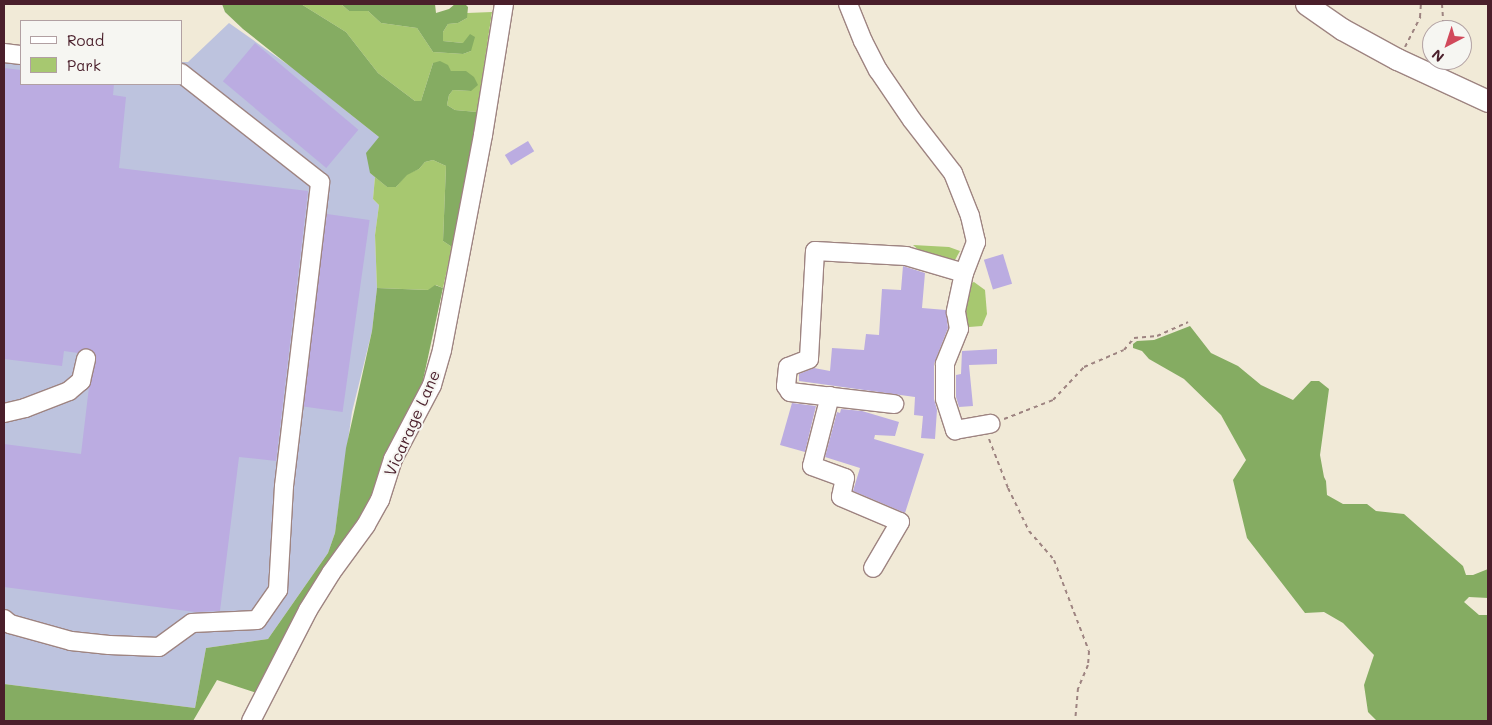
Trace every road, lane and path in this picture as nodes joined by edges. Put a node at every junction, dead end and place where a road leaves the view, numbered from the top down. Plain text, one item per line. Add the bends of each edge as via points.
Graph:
1 (504, 4) edge
2 (848, 4) edge
3 (1306, 4) edge
4 (1421, 4) edge
5 (1442, 4) edge
6 (1443, 20) edge
7 (4, 53) edge
8 (20, 55) edge
9 (1397, 59) junction
10 (182, 74) edge
11 (1488, 101) edge
12 (964, 273) junction
13 (1188, 322) dead end
14 (86, 359) dead end
15 (830, 396) junction
16 (894, 404) dead end
17 (4, 412) edge
18 (988, 428) junction
19 (872, 568) dead end
20 (4, 619) edge
21 (251, 721) edge
22 (1075, 721) edge

1 - 21 street, Vicarage Lane via 483,135 442,350 432,385 393,459 380,500 308,610
2 - 12 street via 878,70 953,173 976,242
3 - 9 main road via 1342,30
4 - 9 path via 1420,17
5 - 6 path
7 - 8 street
9 - 11 main road
10 - 20 street via 320,182 284,486 278,590 257,620 192,623 159,647 71,641 10,624
12 - 15 street via 906,256 815,251 809,359 788,367 786,386 790,392
12 - 18 street via 956,312 959,329 944,364 945,399 955,430
13 - 18 path via 1157,336 1134,338 1124,350 1084,367 1053,400
14 - 17 street via 81,381 70,391 25,408
15 - 16 street
15 - 19 street via 812,466 845,478 841,497 900,522
18 - 22 path via 1008,488 1029,531 1054,560 1089,651 1088,665 1078,688

